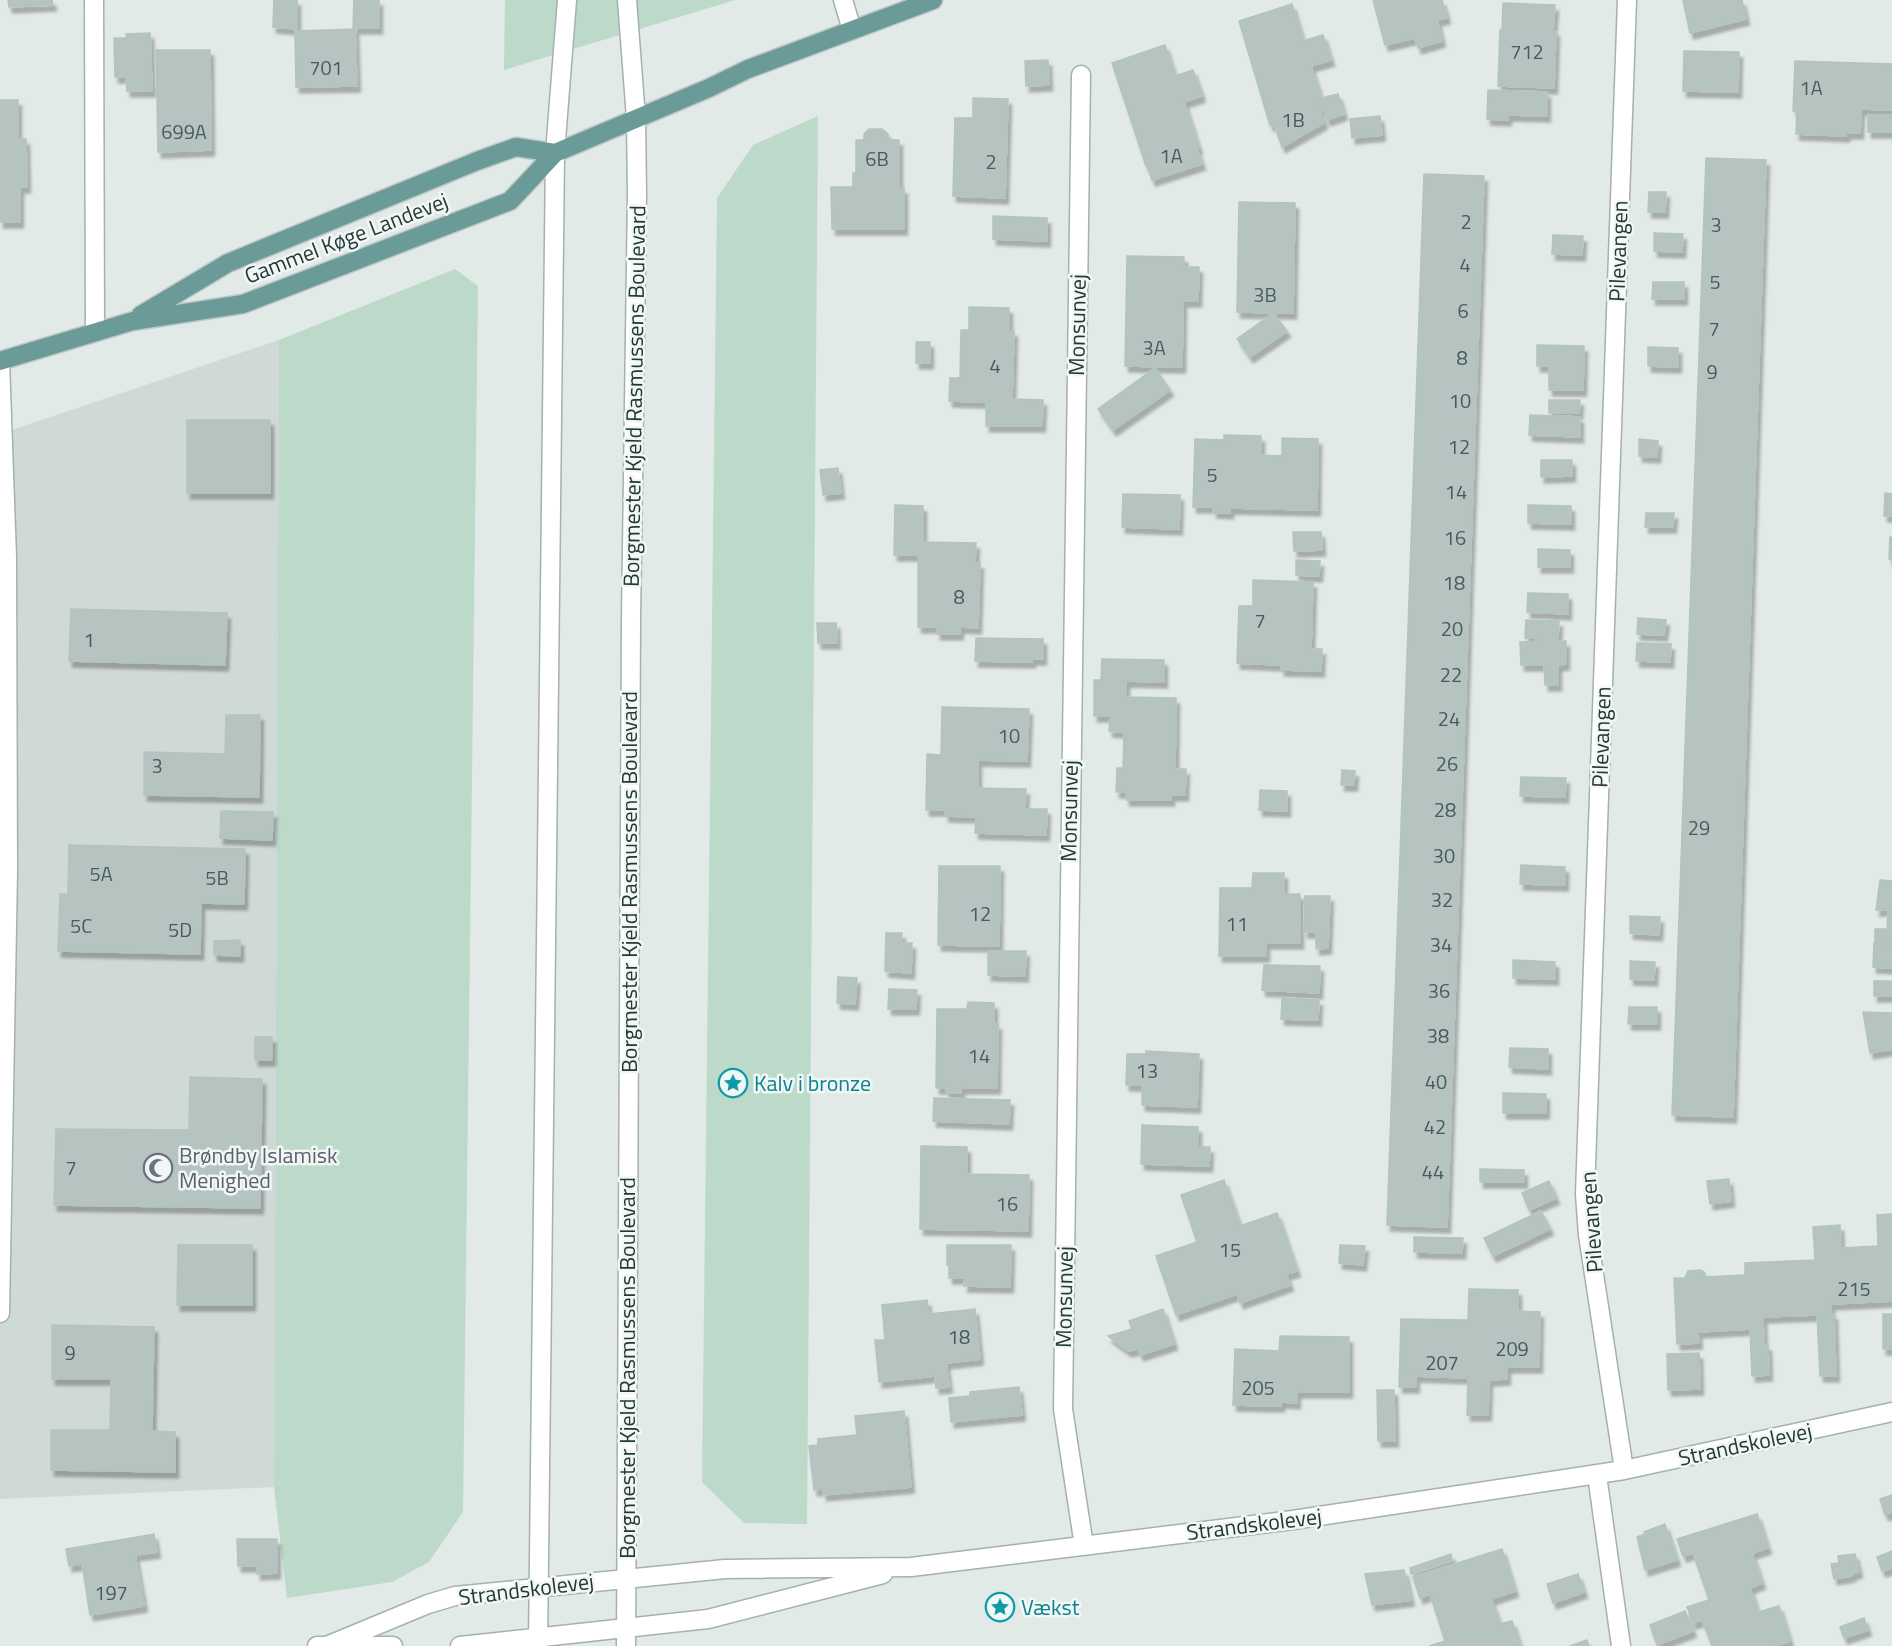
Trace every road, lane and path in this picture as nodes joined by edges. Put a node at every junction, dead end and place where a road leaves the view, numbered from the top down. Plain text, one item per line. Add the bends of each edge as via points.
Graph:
1 (94, 0) edge
2 (567, 0) edge
3 (627, 0) edge
4 (843, 0) edge
5 (933, 0) edge
6 (1627, 0) edge
7 (852, 30) junction
8 (1081, 75) dead end
9 (636, 118) junction
10 (555, 153) junction
11 (133, 321) junction
12 (95, 331) junction
13 (0, 361) edge
14 (0, 1313) edge
15 (1892, 1412) edge
16 (1624, 1470) junction
17 (1597, 1475) junction
18 (1084, 1546) junction
19 (911, 1567) junction
20 (626, 1578) junction
21 (539, 1587) junction
22 (626, 1627) junction
23 (538, 1642) edge
24 (323, 1645) edge
25 (393, 1646) edge
26 (460, 1646) edge
27 (626, 1646) edge
28 (1621, 1646) edge

1 - 12 street
2 - 10 street
3 - 9 street, Borgmester Kjeld Rasmussens Boulevard
4 - 7 street
5 - 7 main road, Gammel Køge Landevej
6 - 16 street, Pilevangen via 1585,1194
7 - 9 main road, Gammel Køge Landevej via 748,69
8 - 18 street, Monsunvej via 1063,1409
9 - 10 main road, Gammel Køge Landevej
9 - 20 street, Borgmester Kjeld Rasmussens Boulevard
10 - 11 main road, Gammel Køge Landevej via 516,147 477,161 228,264
10 - 11 main road, Gammel Køge Landevej via 510,201 243,304
10 - 21 street
11 - 12 main road, Gammel Køge Landevej
12 - 13 main road, Gammel Køge Landevej
13 - 14 street via 7,557 8,871
15 - 16 street, Strandskolevej
16 - 17 street, Strandskolevej
17 - 18 street, Strandskolevej
17 - 28 street
18 - 19 street, Strandskolevej
19 - 20 street, Strandskolevej via 725,1569
19 - 22 street, Strandskolevej via 708,1619
20 - 21 street, Strandskolevej
20 - 22 street, Borgmester Kjeld Rasmussens Boulevard
21 - 23 street
21 - 24 street, Strandskolevej via 455,1596
22 - 23 street, Strandskolevej
22 - 27 street, Borgmester Kjeld Rasmussens Boulevard
23 - 26 street, Strandskolevej
24 - 25 street, Strandskolevej

